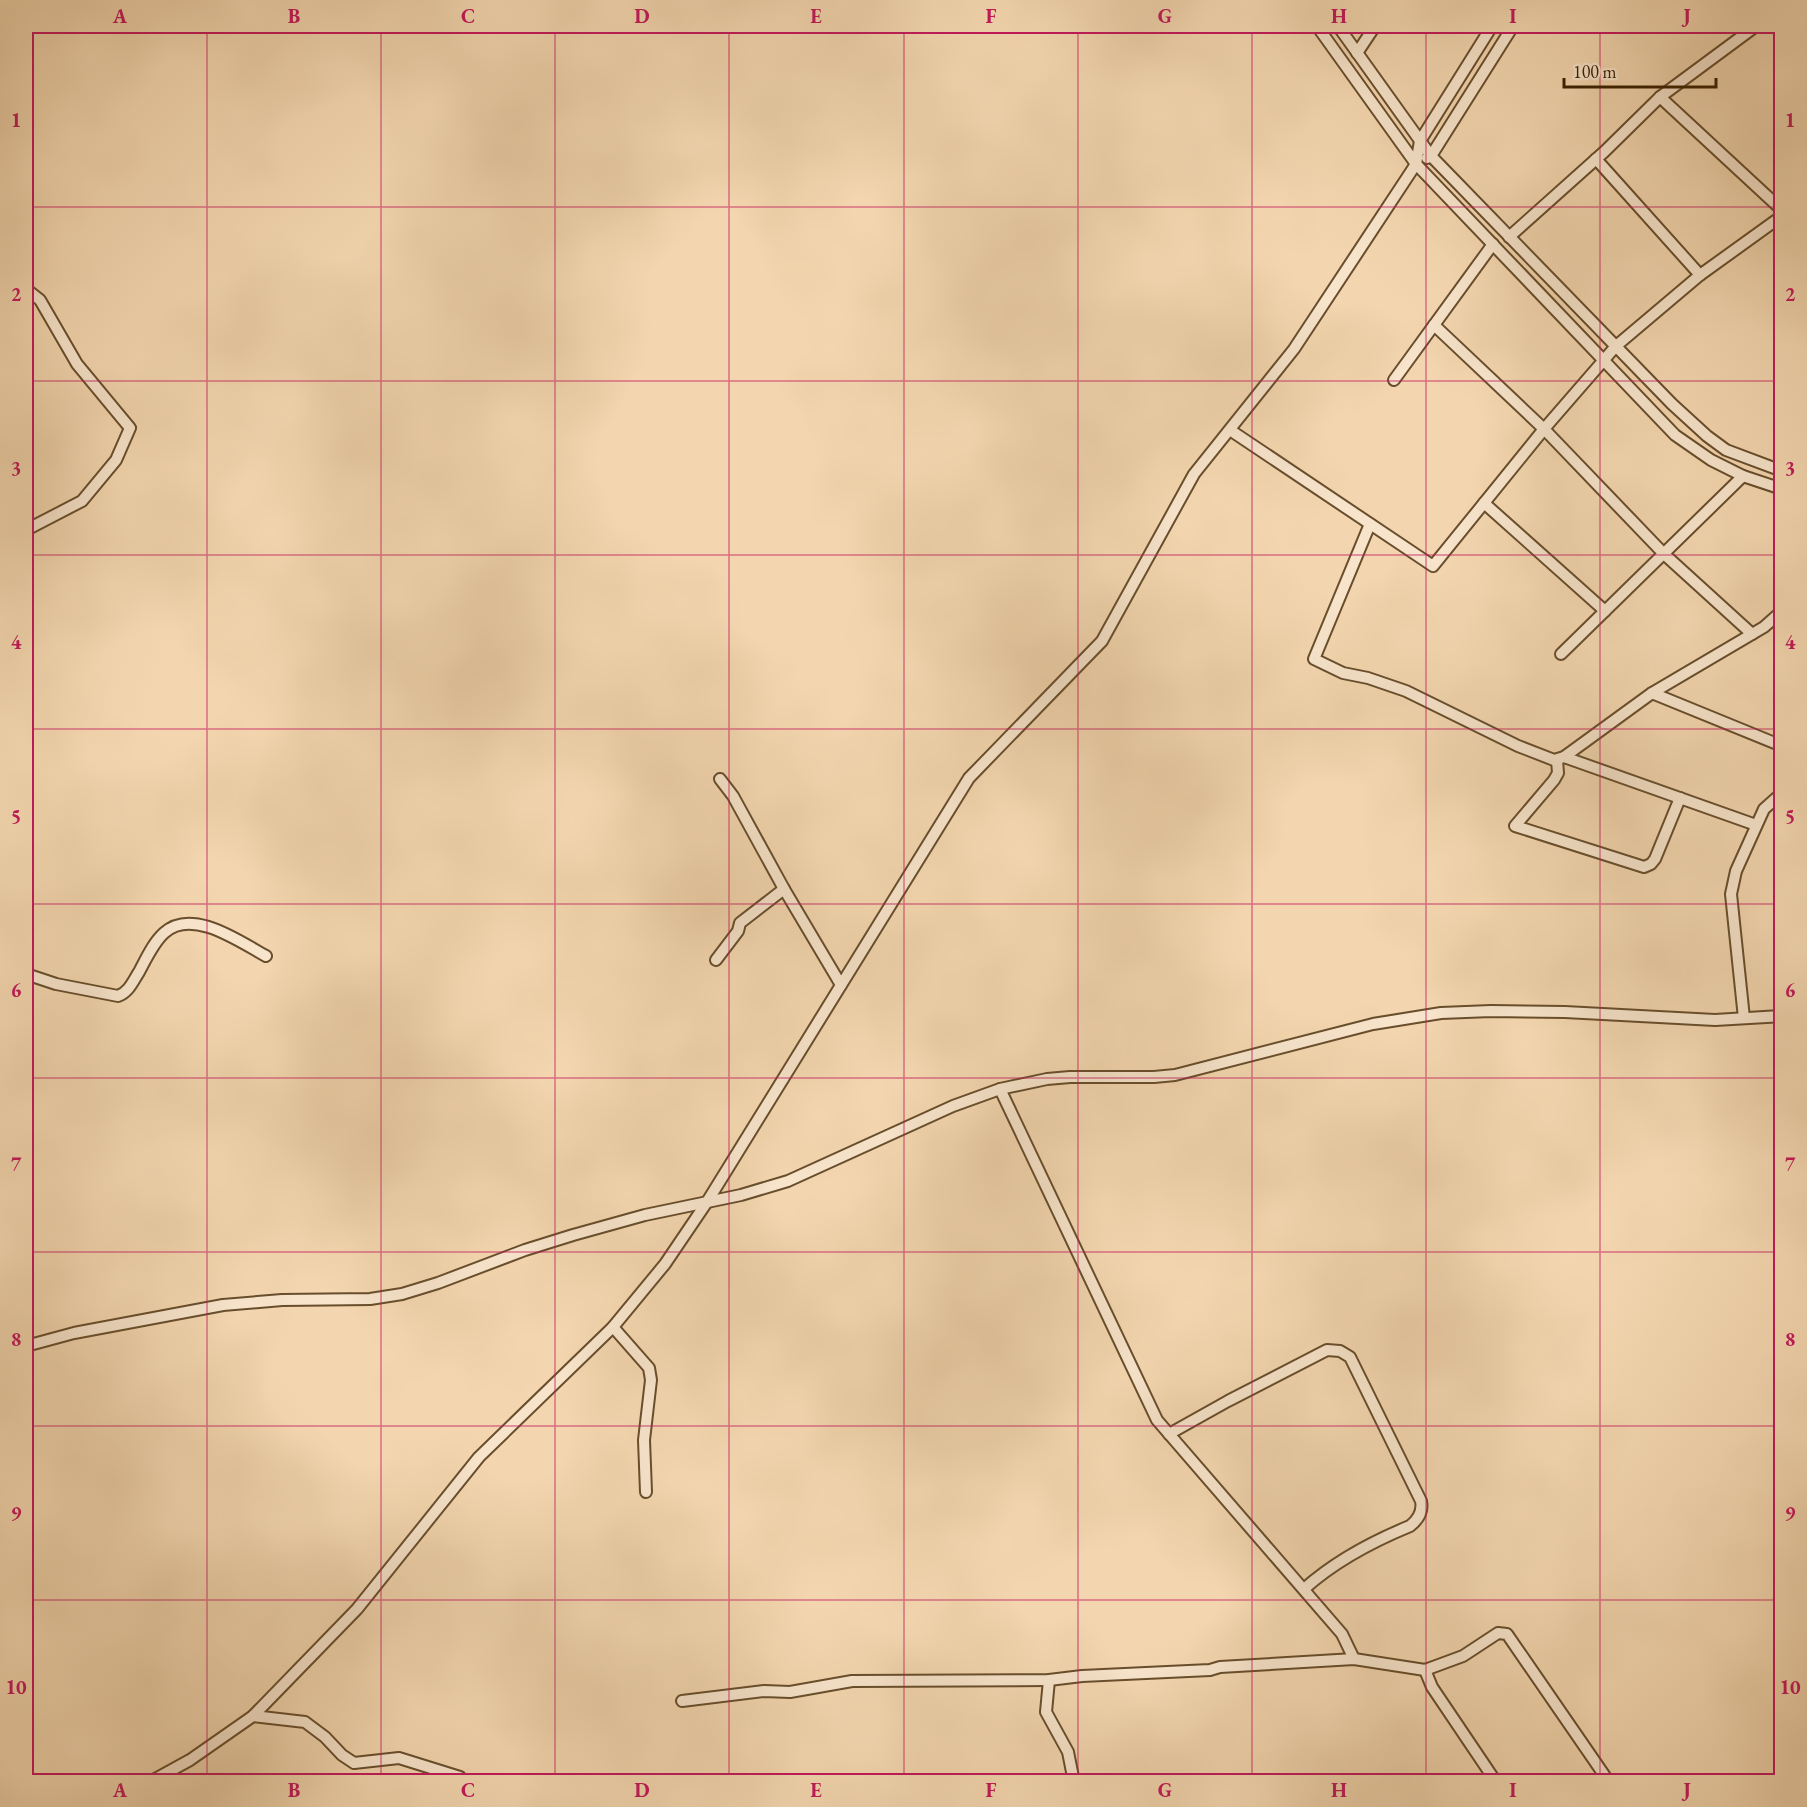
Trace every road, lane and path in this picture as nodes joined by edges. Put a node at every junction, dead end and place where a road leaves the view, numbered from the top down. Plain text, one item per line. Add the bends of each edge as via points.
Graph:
1 (1317, 26) edge
2 (1338, 26) edge
3 (1375, 26) edge
4 (1492, 26) edge
5 (1513, 26) edge
6 (1756, 26) edge
7 (1357, 53) junction
8 (1660, 97) junction
9 (1420, 141) junction
10 (1431, 156) junction
11 (1596, 159) junction
12 (1416, 164) junction
13 (1782, 210) edge
14 (1782, 216) edge
15 (1509, 237) junction
16 (1492, 244) junction
17 (1700, 275) junction
18 (26, 289) edge
19 (1434, 325) junction
20 (1616, 346) junction
21 (1603, 359) junction
22 (1394, 380) dead end
23 (1544, 429) junction
24 (1230, 430) junction
25 (1782, 471) edge
26 (1743, 476) junction
27 (1782, 489) edge
28 (1484, 503) junction
29 (1370, 524) junction
30 (26, 530) edge
31 (1664, 554) junction
32 (1605, 611) junction
33 (1782, 611) edge
34 (1752, 634) junction
35 (1561, 654) dead end
36 (1652, 693) junction
37 (1782, 746) edge
38 (1561, 759) junction
39 (720, 779) dead end
40 (1782, 793) edge
41 (1680, 798) junction
42 (1756, 825) junction
43 (784, 890) junction
44 (266, 956) dead end
45 (716, 960) dead end
46 (26, 974) edge
47 (841, 985) junction
48 (1782, 1016) edge
49 (1744, 1018) junction
50 (1000, 1089) junction
51 (707, 1202) junction
52 (613, 1327) junction
53 (26, 1346) edge
54 (1169, 1434) junction
55 (646, 1492) dead end
56 (1304, 1589) junction
57 (1354, 1659) junction
58 (1425, 1670) junction
59 (1049, 1680) junction
60 (682, 1701) dead end
61 (253, 1716) junction
62 (460, 1777) dead end
63 (150, 1782) edge
64 (1074, 1782) edge
65 (1496, 1782) edge
66 (1609, 1782) edge

1 - 12 street
2 - 7 street
3 - 7 street
4 - 9 street
5 - 10 street
6 - 8 street
7 - 9 street
8 - 11 street
8 - 13 street
9 - 10 street
9 - 12 street
10 - 12 street
10 - 15 street
11 - 15 street
11 - 17 street
12 - 16 street
12 - 24 street via 1294,349
14 - 17 street
15 - 20 street
16 - 19 street
16 - 21 street
17 - 20 street
18 - 30 street via 40,300 77,364 130,428 116,460 82,501
19 - 22 street
19 - 23 street
20 - 21 street
20 - 25 street via 1707,436 1726,450
21 - 23 street
21 - 26 street via 1675,435
23 - 28 street
23 - 31 street
24 - 29 street
24 - 47 street via 1194,474 1102,641 969,778
26 - 27 street
26 - 31 street
28 - 29 street via 1433,566
28 - 32 street
29 - 38 street via 1314,659 1343,673 1406,690 1518,746
31 - 32 street
31 - 34 street
32 - 35 street
33 - 34 street
34 - 36 street
36 - 37 street
36 - 38 street
38 - 41 street
38 - 41 street via 1554,780 1515,826 1644,867 1655,859
39 - 43 street
40 - 42 street via 1764,809
41 - 42 street
42 - 49 street via 1736,871 1731,894
43 - 45 street via 740,922 738,931
43 - 47 street
44 - 46 street via 206,925 188,925 173,927 160,937 128,989 118,996
47 - 51 street
48 - 49 street
49 - 50 street via 1687,1020 1516,1011 1441,1013 1373,1024 1175,1075 1070,1077
50 - 51 street via 953,1106 788,1181
50 - 54 street via 1157,1420
51 - 52 street via 665,1264
51 - 53 street via 573,1235 402,1294 370,1299 223,1305
52 - 55 street via 648,1368 651,1380 644,1440
52 - 61 street via 479,1458 357,1609
54 - 56 street
54 - 56 street via 1327,1350 1350,1357 1421,1501 1421,1510 1410,1526 1344,1557
56 - 57 street via 1342,1634
57 - 58 street
57 - 59 street
58 - 65 street via 1431,1687
58 - 66 street via 1463,1656 1498,1633 1507,1634
59 - 60 street via 852,1681 790,1692 764,1691
59 - 64 street via 1046,1712 1068,1752
61 - 62 street via 305,1722 354,1763 399,1758
61 - 63 street via 190,1760

